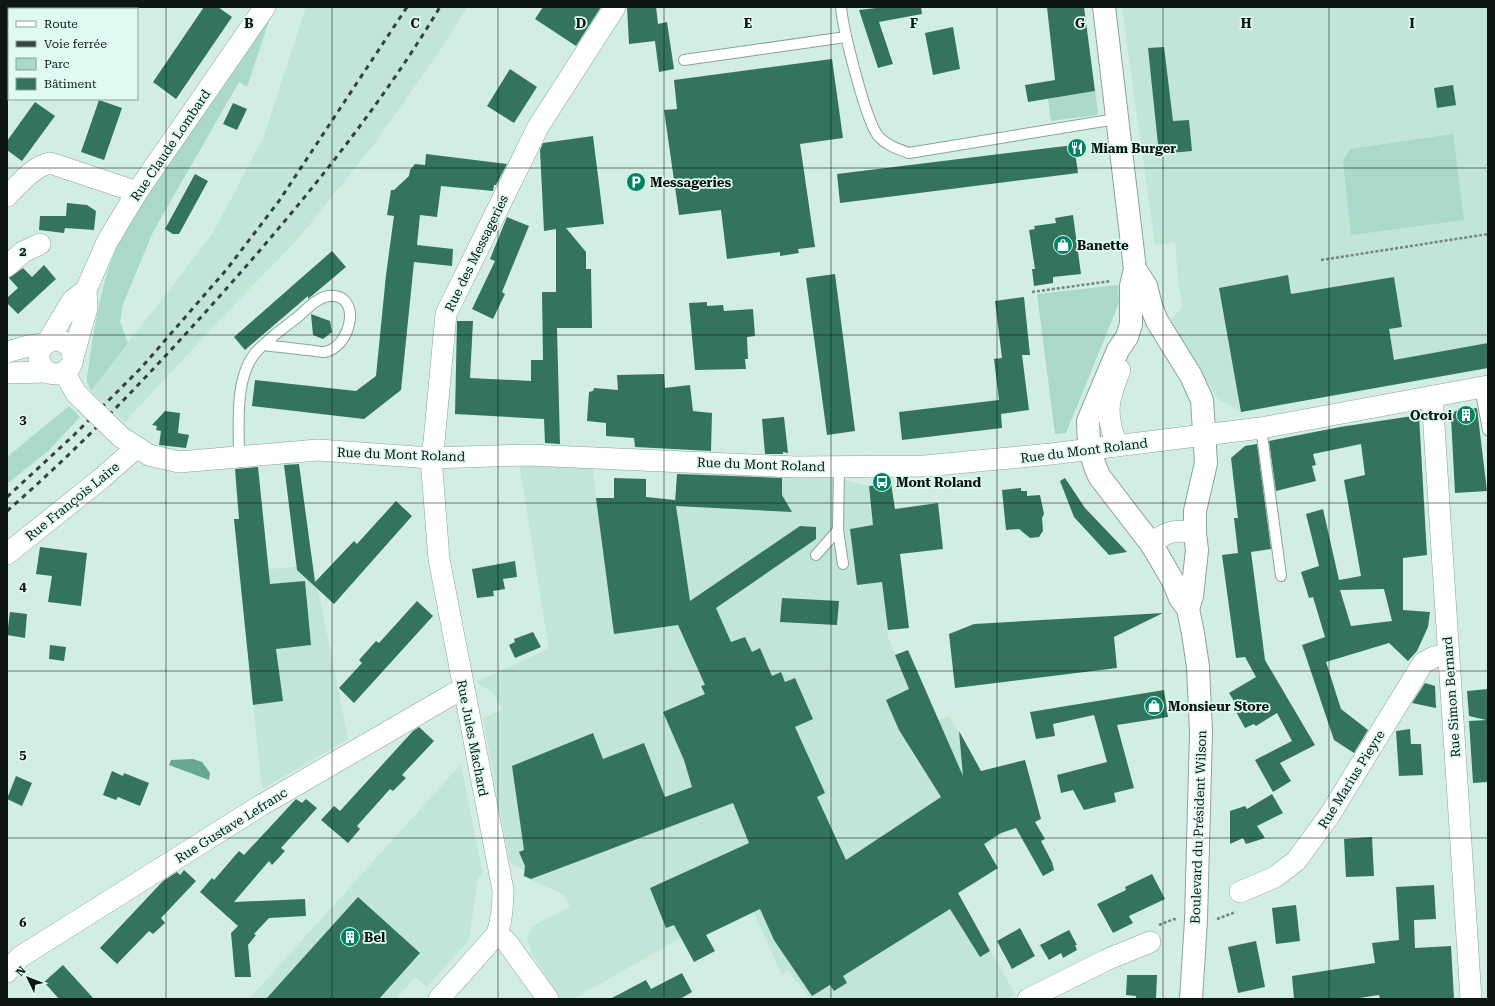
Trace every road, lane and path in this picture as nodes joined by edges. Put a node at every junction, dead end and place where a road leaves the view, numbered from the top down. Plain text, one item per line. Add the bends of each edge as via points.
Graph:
1 (265, 7) edge
2 (841, 7) edge
3 (1104, 7) edge
4 (610, 15) edge
5 (846, 37) junction
6 (684, 60) dead end
7 (1117, 127) junction
8 (137, 192) junction
9 (7, 196) edge
10 (1488, 234) edge
11 (40, 244) dead end
12 (1321, 260) dead end
13 (7, 266) edge
14 (1135, 269) junction
15 (1114, 281) dead end
16 (86, 290) junction
17 (1032, 292) dead end
18 (1127, 337) junction
19 (46, 343) junction
20 (264, 345) junction
21 (7, 352) edge
22 (61, 367) junction
23 (7, 373) edge
24 (1484, 387) edge
25 (1432, 396) junction
26 (1261, 428) junction
27 (1488, 430) edge
28 (1205, 435) junction
29 (128, 443) junction
30 (1117, 446) junction
31 (1090, 449) junction
32 (239, 456) junction
33 (431, 458) junction
34 (839, 467) junction
35 (838, 530) junction
36 (1195, 533) junction
37 (1152, 545) junction
38 (7, 554) edge
39 (816, 555) dead end
40 (843, 564) dead end
41 (1195, 566) junction
42 (1165, 569) junction
43 (1281, 576) dead end
44 (1188, 609) junction
45 (1448, 654) junction
46 (464, 691) junction
47 (1239, 901) joint
48 (1214, 920) dead end
49 (497, 934) junction
50 (1150, 942) dead end
51 (7, 972) edge
52 (439, 999) edge
53 (548, 999) edge
54 (1028, 999) edge
55 (1190, 999) edge
56 (1471, 999) edge

1 - 8 street, Rue Claude Lombard
2 - 5 lane
3 - 7 main road, Boulevard du Président Wilson
4 - 33 street, Rue des Messageries via 538,127 446,314
5 - 6 lane
5 - 7 lane via 870,120 878,136 892,148 909,153
7 - 14 main road, Boulevard du Président Wilson
8 - 9 street via 50,163 34,170
8 - 16 street, Rue Claude Lombard via 106,242
10 - 12 path
11 - 13 street via 23,252
14 - 18 main road, Boulevard du Président Wilson
14 - 28 main road, Boulevard du Président Wilson via 1146,286 1157,322 1197,388 1202,400
15 - 17 path
16 - 19 street, Rue Claude Lombard via 72,300
16 - 22 street, Rue Claude Lombard via 87,308
18 - 30 street via 1127,351 1111,391 1108,407 1110,426
18 - 31 main road, Boulevard du Président Wilson via 1118,350 1088,421
19 - 21 street
19 - 22 street, Rue Claude Lombard via 40,348 38,359 42,369
19 - 22 street via 60,340 72,351
20 - 20 lane via 319,299 335,296 345,301 350,312 350,325 337,347 324,352
20 - 32 lane via 256,351 244,374 238,409
22 - 23 street
22 - 29 street, Rue du Mont Roland, bridge via 76,393
24 - 25 street, Rue du Mont Roland
24 - 27 lane
25 - 26 street, Rue du Mont Roland
25 - 45 street, Rue Simon Bernard
26 - 28 street, Rue du Mont Roland
26 - 43 lane
28 - 30 street, Rue du Mont Roland
28 - 36 main road, Boulevard du Président Wilson via 1206,463 1194,511
29 - 32 street, Rue du Mont Roland via 150,455 179,462
29 - 38 street, Rue François Laire via 102,478
30 - 31 street, Rue du Mont Roland
31 - 34 street, Rue du Mont Roland via 925,466
31 - 37 main road, Boulevard du Président Wilson via 1093,464 1107,489
32 - 33 street, Rue du Mont Roland via 318,450
33 - 34 street, Rue du Mont Roland via 528,455
33 - 46 street, Rue Jules Machard via 439,559
34 - 35 lane
35 - 39 lane
35 - 40 lane
36 - 37 street via 1172,531
36 - 41 main road, Boulevard du Président Wilson via 1198,550
37 - 42 main road, Boulevard du Président Wilson
41 - 42 street via 1180,570
41 - 44 main road, Boulevard du Président Wilson
42 - 44 main road, Boulevard du Président Wilson
44 - 55 main road, Boulevard du Président Wilson via 1198,667 1201,718 1196,920
45 - 47 street, Rue Marius Pieyre via 1423,663 1328,816 1296,861
45 - 56 street, Rue Simon Bernard
46 - 49 street, Rue Jules Machard via 503,890 503,913
46 - 51 street, Rue Gustave Lefranc via 453,694 260,806 20,957
47 - 48 path
49 - 52 street
49 - 53 street via 506,941
50 - 54 street via 1106,960

